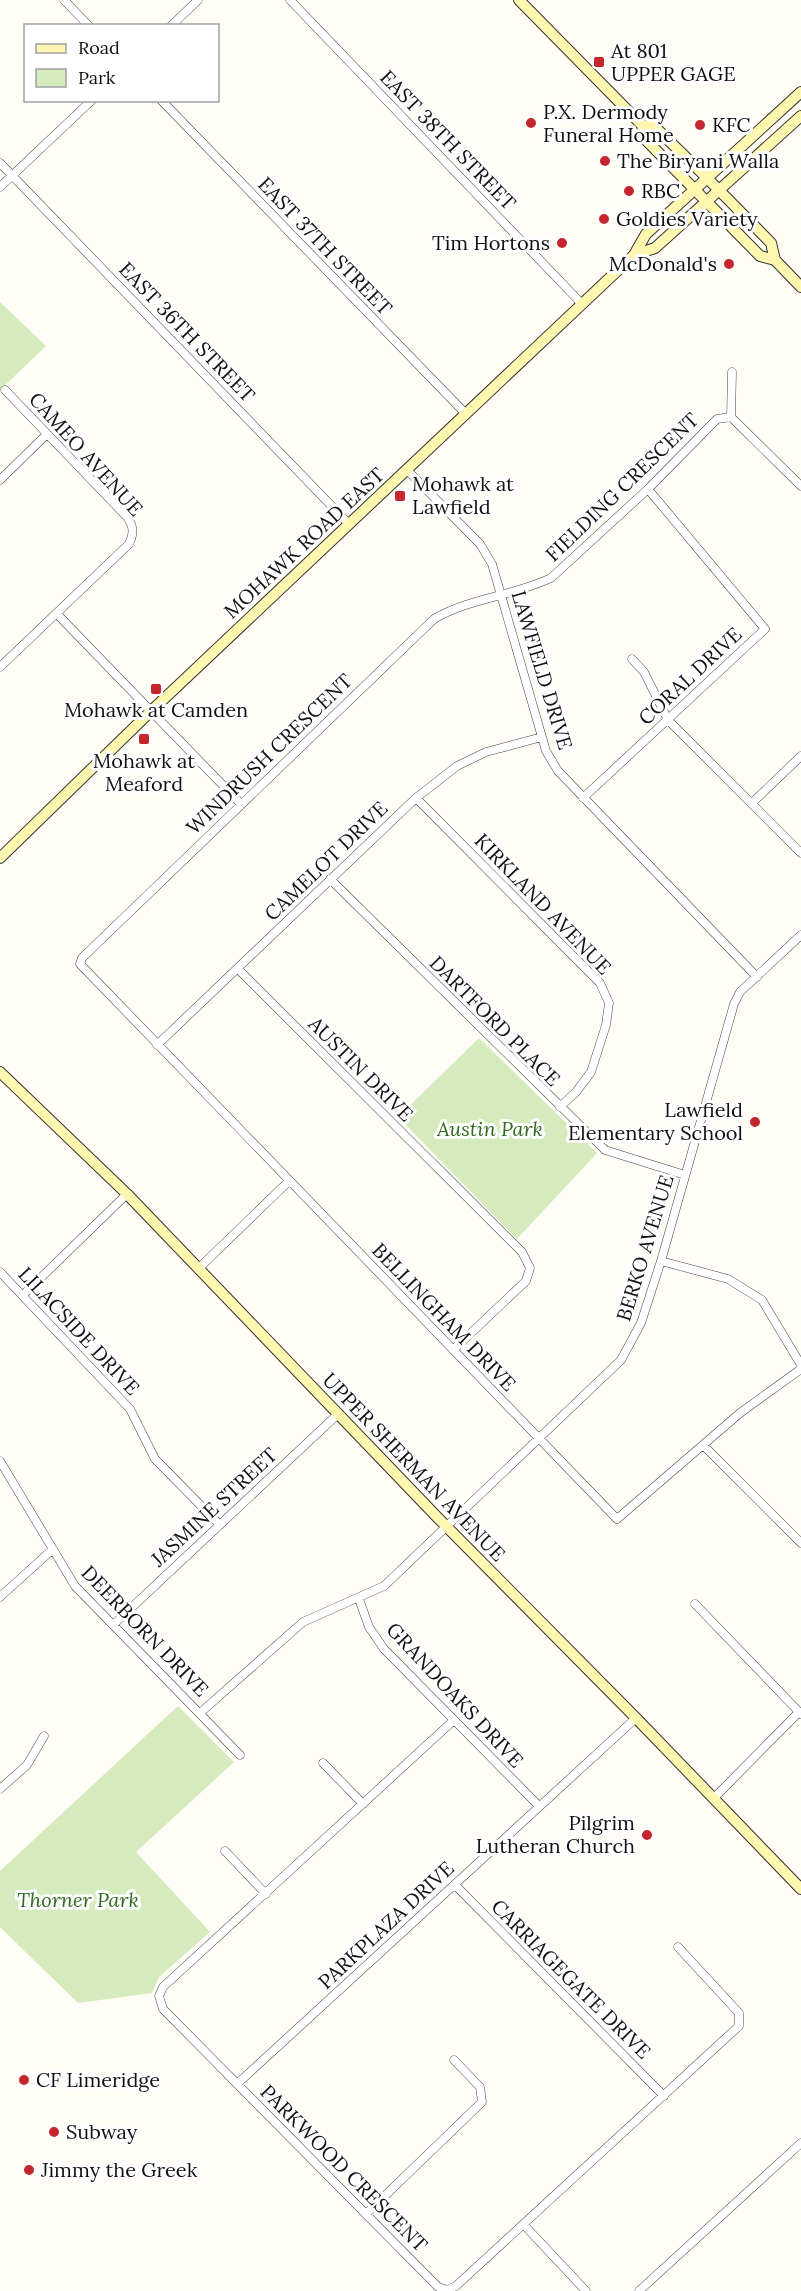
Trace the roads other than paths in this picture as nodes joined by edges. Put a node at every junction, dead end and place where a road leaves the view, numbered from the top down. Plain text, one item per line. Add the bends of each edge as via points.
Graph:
1 (64, 0) edge
2 (198, 0) edge
3 (290, 0) edge
4 (519, 0) edge
5 (87, 24) edge
6 (173, 24) edge
7 (801, 92) edge
8 (90, 102) edge
9 (163, 102) edge
10 (801, 116) edge
11 (642, 124) junction
12 (0, 163) edge
13 (12, 175) junction
14 (707, 178) junction
15 (0, 187) edge
16 (694, 189) junction
17 (718, 190) junction
18 (705, 201) junction
19 (634, 255) junction
20 (775, 260) junction
21 (801, 287) edge
22 (582, 304) junction
23 (732, 372) dead end
24 (5, 390) dead end
25 (466, 414) junction
26 (731, 417) junction
27 (47, 434) junction
28 (407, 470) junction
29 (0, 480) edge
30 (801, 486) edge
31 (648, 489) junction
32 (350, 524) junction
33 (502, 595) junction
34 (57, 614) junction
35 (632, 659) dead end
36 (0, 667) edge
37 (150, 712) junction
38 (668, 720) junction
39 (542, 737) junction
40 (801, 756) edge
41 (416, 798) junction
42 (583, 798) junction
43 (241, 804) junction
44 (752, 804) junction
45 (801, 853) edge
46 (0, 858) edge
47 (330, 879) junction
48 (801, 935) edge
49 (82, 968) joint
50 (238, 969) junction
51 (757, 976) junction
52 (157, 1045) junction
53 (0, 1072) edge
54 (560, 1107) junction
55 (685, 1175) junction
56 (289, 1181) junction
57 (127, 1194) junction
58 (661, 1262) junction
59 (198, 1269) junction
60 (0, 1272) edge
61 (23, 1295) junction
62 (453, 1350) junction
63 (801, 1367) edge
64 (338, 1414) junction
65 (540, 1439) junction
66 (704, 1445) junction
67 (0, 1461) edge
68 (220, 1526) junction
69 (446, 1526) junction
70 (801, 1543) edge
71 (53, 1549) junction
72 (0, 1598) edge
73 (359, 1599) junction
74 (695, 1604) dead end
75 (113, 1624) junction
76 (200, 1713) junction
77 (800, 1713) edge
78 (636, 1718) junction
79 (454, 1720) junction
80 (44, 1736) dead end
81 (240, 1755) dead end
82 (323, 1763) dead end
83 (0, 1789) edge
84 (713, 1799) junction
85 (363, 1804) junction
86 (539, 1806) junction
87 (225, 1851) dead end
88 (455, 1885) junction
89 (801, 1889) edge
90 (266, 1894) junction
91 (678, 1947) dead end
92 (454, 2060) dead end
93 (237, 2084) junction
94 (664, 2096) junction
95 (801, 2143) edge
96 (366, 2214) junction
97 (524, 2225) junction
98 (586, 2291) edge
99 (639, 2291) edge

1 - 5 street
2 - 6 street
3 - 22 street, EAST 38TH STREET
4 - 11 main road
7 - 14 main road, MOHAWK ROAD EAST
8 - 13 street
9 - 25 street, EAST 37TH STREET
10 - 17 main road, MOHAWK ROAD EAST
11 - 14 main road via 654,126
11 - 16 main road via 644,138
12 - 13 street, EAST 36TH STREET
13 - 15 street
13 - 32 street, EAST 36TH STREET
14 - 16 main road, MOHAWK ROAD EAST
14 - 17 main road
16 - 18 main road
16 - 19 main road, MOHAWK ROAD EAST via 646,234
17 - 18 main road, MOHAWK ROAD EAST
17 - 20 main road via 771,243
18 - 19 main road, MOHAWK ROAD EAST via 656,248
18 - 20 main road via 760,256
19 - 22 main road, MOHAWK ROAD EAST
20 - 21 main road
22 - 25 main road, MOHAWK ROAD EAST
23 - 26 street, FIELDING CRESCENT
24 - 27 street, CAMEO AVENUE
25 - 28 main road, MOHAWK ROAD EAST
26 - 30 street, FIELDING CRESCENT
26 - 31 street, FIELDING CRESCENT via 717,419
27 - 29 street
27 - 34 street, CAMEO AVENUE via 133,525 129,544
28 - 32 main road, MOHAWK ROAD EAST
28 - 33 street, LAWFIELD DRIVE via 480,544 492,564
31 - 33 street, FIELDING CRESCENT via 551,578
31 - 38 street, CORAL DRIVE via 765,629
32 - 37 main road, MOHAWK ROAD EAST
33 - 39 street, LAWFIELD DRIVE
33 - 43 street, WINDRUSH CRESCENT via 455,607 434,619
34 - 36 street, CAMEO AVENUE
34 - 37 street
35 - 38 street via 644,672
37 - 43 street
37 - 46 main road, MOHAWK ROAD EAST
38 - 42 street, CORAL DRIVE
38 - 44 street
39 - 41 street, CAMELOT DRIVE via 457,766
39 - 42 street, LAWFIELD DRIVE via 558,771
40 - 44 street
41 - 47 street, CAMELOT DRIVE
41 - 54 street, KIRKLAND AVENUE via 600,983 609,1003 591,1072
42 - 51 street, LAWFIELD DRIVE
43 - 49 street, WINDRUSH CRESCENT via 82,958
44 - 45 street
47 - 50 street, CAMELOT DRIVE
47 - 54 street, DARTFORD PLACE
48 - 51 street, BERKO AVENUE
49 - 52 street, BELLINGHAM DRIVE
50 - 52 street, CAMELOT DRIVE
50 - 62 street, AUSTIN DRIVE via 522,1252 530,1268 526,1281
51 - 55 street, BERKO AVENUE via 734,1004
52 - 56 street, BELLINGHAM DRIVE
53 - 57 main road, UPPER SHERMAN AVENUE
54 - 55 street, DARTFORD PLACE via 604,1150
55 - 58 street, BERKO AVENUE
56 - 59 street
56 - 62 street, BELLINGHAM DRIVE
57 - 59 main road, UPPER SHERMAN AVENUE
57 - 61 street
58 - 63 street via 728,1279 762,1300
58 - 65 street, BERKO AVENUE via 641,1323 621,1360
59 - 64 main road, UPPER SHERMAN AVENUE
60 - 61 street, LILACSIDE DRIVE
61 - 68 street, LILACSIDE DRIVE via 130,1409 155,1458
62 - 65 street, BELLINGHAM DRIVE
63 - 66 street, BELLINGHAM DRIVE
64 - 68 street, JASMINE STREET
64 - 69 main road, UPPER SHERMAN AVENUE
65 - 66 street, BELLINGHAM DRIVE via 617,1519
65 - 69 street, BERKO AVENUE
66 - 70 street
67 - 71 street, DEERBORN DRIVE
68 - 75 street, JASMINE STREET
69 - 73 street, BERKO AVENUE via 384,1586
69 - 78 main road, UPPER SHERMAN AVENUE
71 - 72 street
71 - 75 street, DEERBORN DRIVE via 75,1586
73 - 76 street, BERKO AVENUE via 296,1628
73 - 79 street, GRANDOAKS DRIVE via 369,1627 384,1648
74 - 77 street
75 - 76 street, DEERBORN DRIVE
76 - 81 street, DEERBORN DRIVE
77 - 84 street
78 - 84 main road, UPPER SHERMAN AVENUE
78 - 86 street, PARKPLAZA DRIVE
79 - 85 street, PARKWOOD CRESCENT
79 - 86 street, GRANDOAKS DRIVE
80 - 83 street via 27,1765
82 - 85 street
84 - 89 main road, UPPER SHERMAN AVENUE
85 - 90 street, PARKWOOD CRESCENT
86 - 88 street, PARKPLAZA DRIVE
87 - 90 street
88 - 93 street, PARKPLAZA DRIVE
88 - 94 street, CARRIAGEGATE DRIVE
90 - 93 street, PARKWOOD CRESCENT via 163,1988 159,1996 163,2009
91 - 94 street, PARKWOOD CRESCENT via 739,2013 741,2020
92 - 96 street via 480,2087 482,2102
93 - 96 street, PARKWOOD CRESCENT
94 - 97 street, PARKWOOD CRESCENT
95 - 99 street
96 - 97 street, PARKWOOD CRESCENT via 442,2290 456,2286
97 - 98 street

